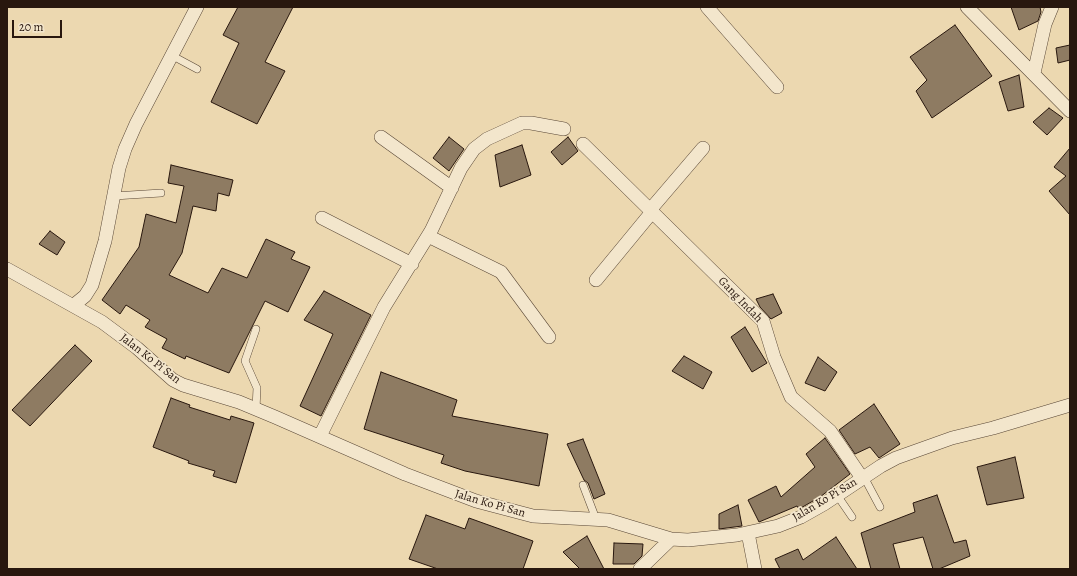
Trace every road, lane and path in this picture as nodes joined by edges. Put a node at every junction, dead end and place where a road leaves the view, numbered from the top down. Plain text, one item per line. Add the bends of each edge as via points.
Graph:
1 (197, 7) edge
2 (707, 7) edge
3 (967, 7) edge
4 (1052, 7) edge
5 (171, 55) junction
6 (197, 69) dead end
7 (1034, 73) junction
8 (777, 87) dead end
9 (1068, 106) edge
10 (564, 129) dead end
11 (381, 137) dead end
12 (583, 144) dead end
13 (703, 148) dead end
14 (452, 188) junction
15 (161, 193) dead end
16 (114, 196) junction
17 (651, 211) junction
18 (322, 218) dead end
19 (428, 236) junction
20 (412, 264) junction
21 (7, 269) edge
22 (596, 280) dead end
23 (74, 305) junction
24 (256, 329) dead end
25 (549, 337) dead end
26 (1070, 405) edge
27 (256, 409) junction
28 (320, 436) junction
29 (863, 478) junction
30 (584, 485) dead end
31 (837, 495) junction
32 (880, 507) dead end
33 (852, 517) dead end
34 (596, 519) junction
35 (748, 533) junction
36 (671, 539) junction
37 (640, 569) edge
38 (755, 569) edge

1 - 5 street
2 - 8 street
3 - 7 street
4 - 7 street via 1045,24
5 - 6 lane
5 - 16 street via 125,149
7 - 9 street
10 - 14 street via 531,122 522,123 487,139 470,155
11 - 14 street
12 - 17 street, Gang Indah
13 - 17 street
14 - 19 street
15 - 16 lane
16 - 23 street via 105,241 92,285 85,296
17 - 22 street
17 - 29 street, Gang Indah via 763,321 774,357 791,397 830,432
18 - 20 street
19 - 20 street
19 - 25 street via 501,272
20 - 28 street via 380,313
21 - 23 street, Jalan Ko Pi San
23 - 27 street, Jalan Ko Pi San via 137,348 174,380
24 - 27 lane via 245,361 257,388
26 - 29 street, Jalan Ko Pi San via 930,445 896,458
27 - 28 street, Jalan Ko Pi San
28 - 34 street, Jalan Ko Pi San via 476,502 533,516
29 - 31 street, Jalan Ko Pi San
29 - 32 lane
30 - 34 lane
31 - 33 lane
31 - 35 street, Jalan Ko Pi San via 801,517
34 - 36 street, Jalan Ko Pi San via 608,520
35 - 36 street, Jalan Ko Pi San via 693,540
35 - 38 street
36 - 37 street

